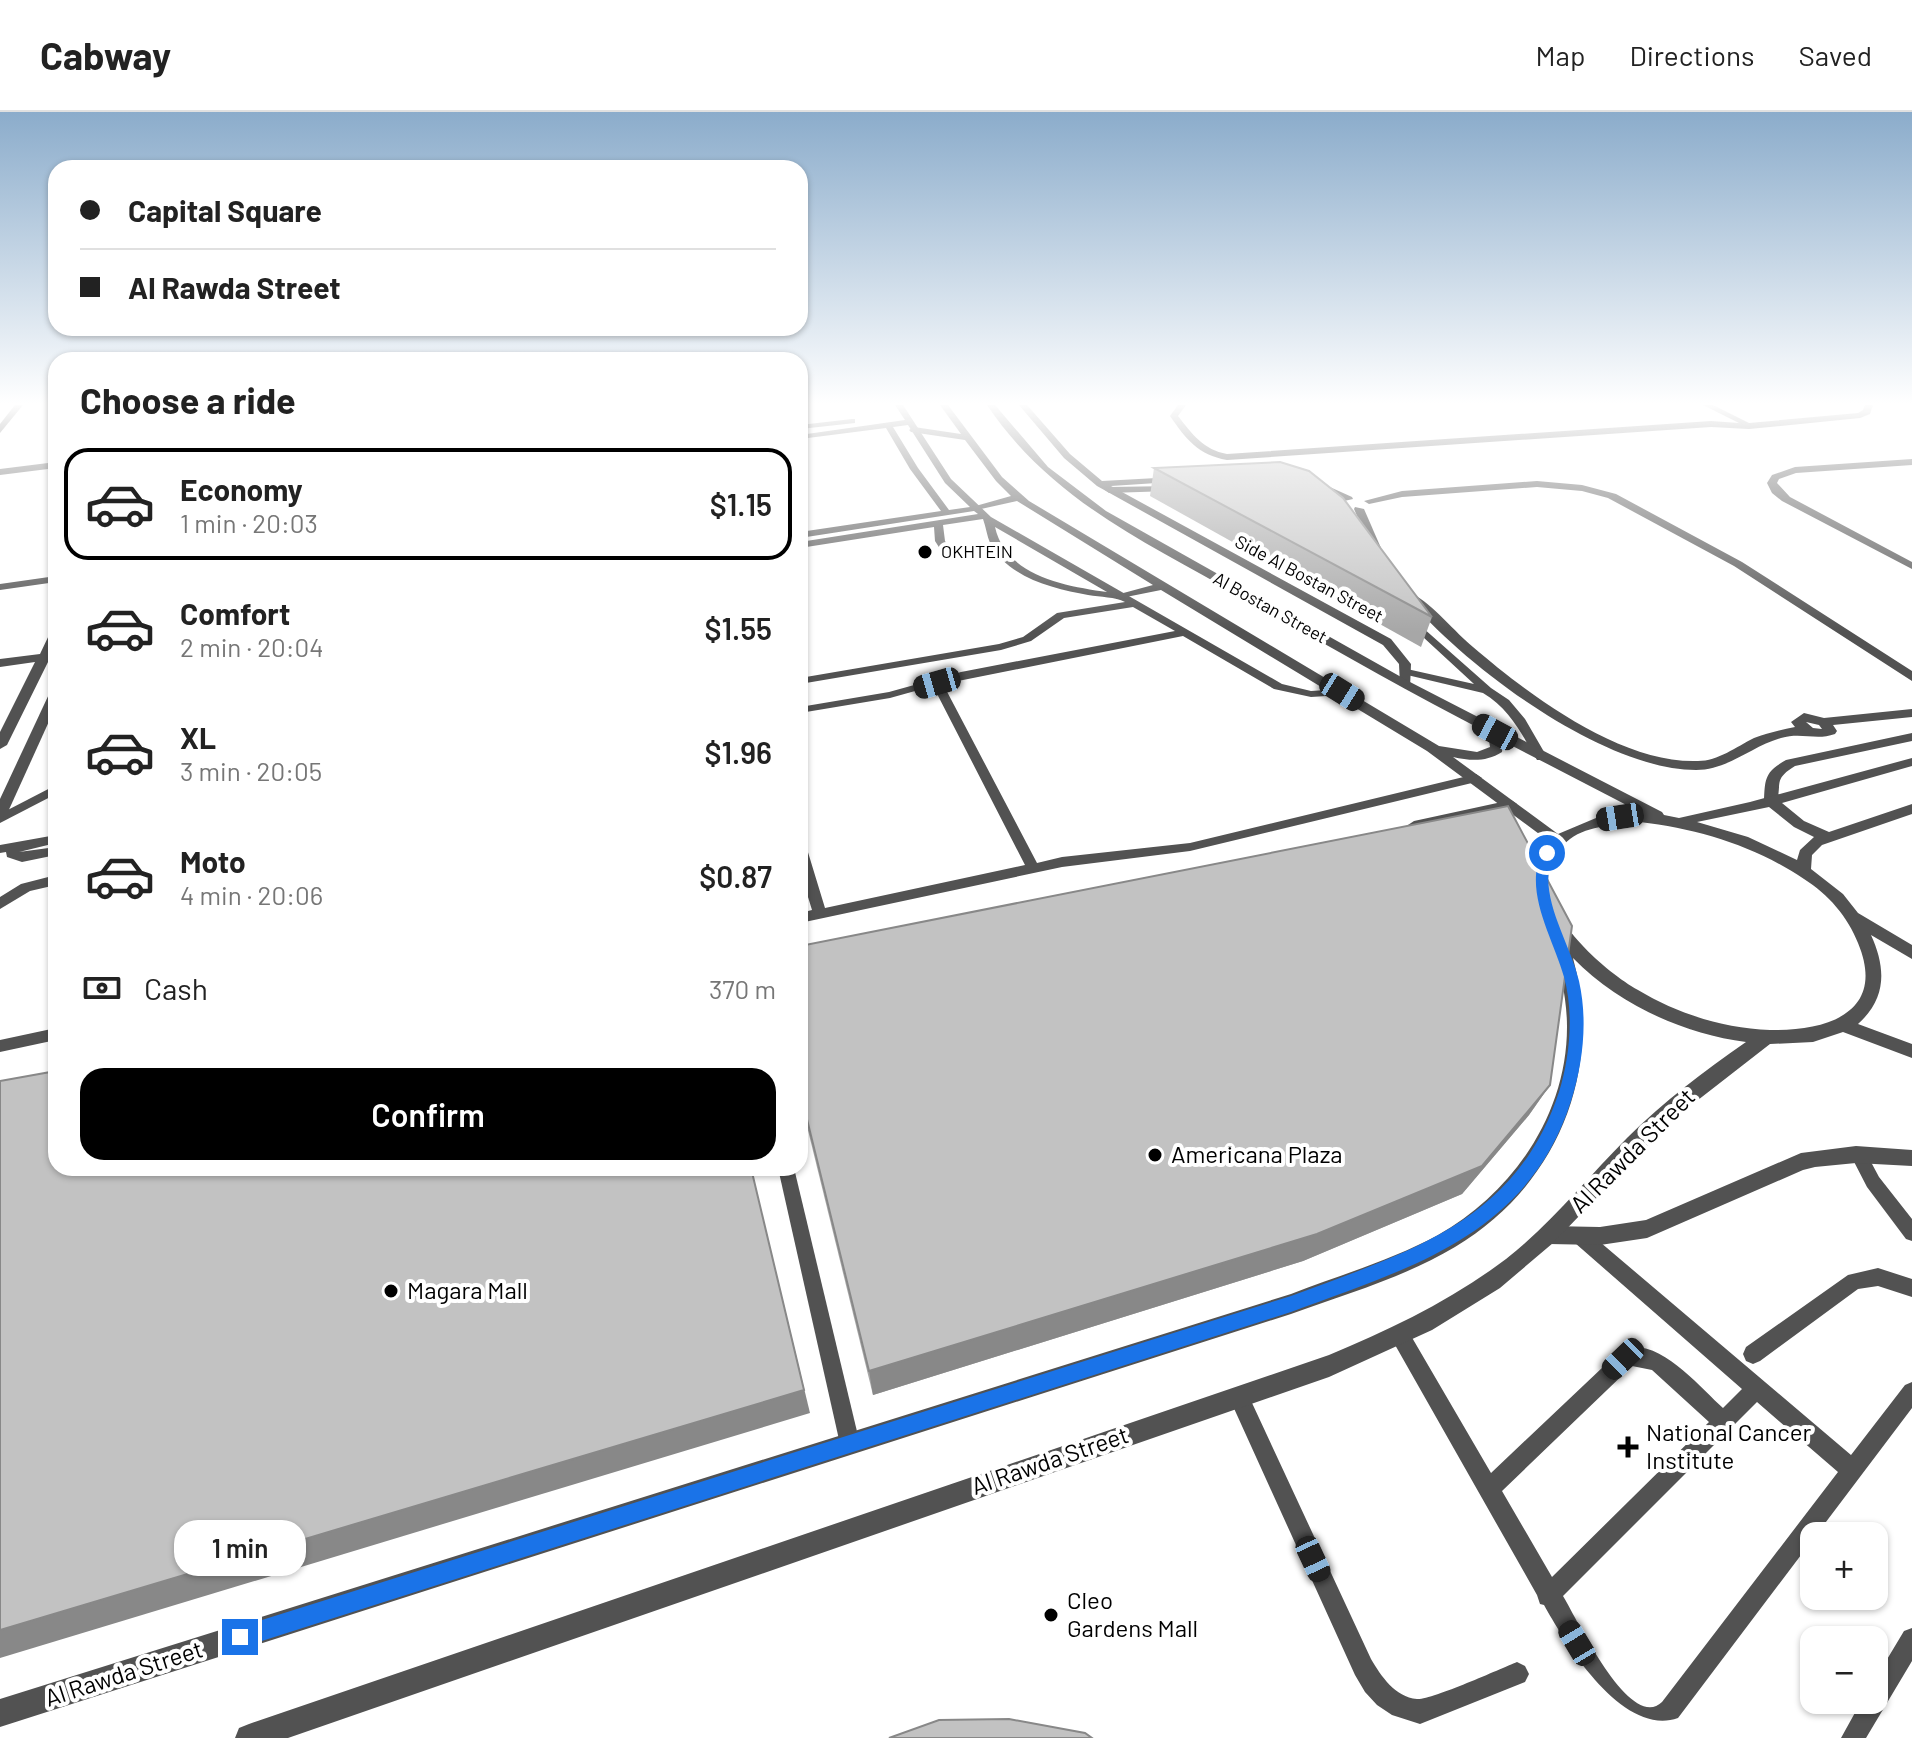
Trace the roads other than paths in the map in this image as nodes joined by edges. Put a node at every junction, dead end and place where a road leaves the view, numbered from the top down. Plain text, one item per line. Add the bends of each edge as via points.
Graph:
1 (923, 481) edge
2 (948, 481) edge
3 (1001, 481) edge
4 (1059, 481) edge
5 (1097, 481) edge
6 (1164, 481) edge
7 (1312, 481) edge
8 (1774, 481) edge
9 (1104, 487) junction
10 (1181, 487) edge
11 (1158, 489) junction
12 (1018, 497) junction
13 (1359, 503) junction
14 (976, 509) junction
15 (947, 513) junction
16 (1151, 514) junction
17 (987, 518) junction
18 (938, 524) junction
19 (873, 531) dead end
20 (808, 534) edge
21 (808, 544) edge
22 (949, 556) dead end
23 (1386, 563) edge
24 (1912, 566) edge
25 (48, 577) edge
26 (48, 578) edge
27 (0, 580) edge
28 (1161, 586) junction
29 (0, 587) edge
30 (1405, 589) edge
31 (1120, 597) junction
32 (1135, 604) junction
33 (1149, 612) junction
34 (1405, 612) edge
35 (1045, 627) junction
36 (1183, 633) junction
37 (48, 656) edge
38 (48, 660) edge
39 (0, 663) edge
40 (1912, 677) edge
41 (1406, 678) junction
42 (808, 680) edge
43 (937, 683) junction
44 (1487, 690) junction
45 (1342, 692) junction
46 (808, 709) edge
47 (48, 710) edge
48 (1912, 713) edge
49 (1826, 724) junction
50 (1808, 731) junction
51 (1495, 732) junction
52 (1912, 737) edge
53 (0, 745) edge
54 (1432, 748) junction
55 (1859, 748) junction
56 (1838, 752) junction
57 (1541, 757) junction
58 (1912, 762) edge
59 (1476, 778) junction
60 (48, 793) edge
61 (1771, 801) junction
62 (1511, 804) junction
63 (1912, 809) edge
64 (0, 817) edge
65 (1669, 819) junction
66 (1403, 828) edge
67 (1826, 836) junction
68 (48, 840) edge
69 (1557, 840) junction
70 (7, 848) edge
71 (48, 852) edge
72 (1033, 868) junction
73 (1803, 872) junction
74 (808, 875) edge
75 (48, 882) edge
76 (0, 904) edge
77 (820, 914) junction
78 (1850, 915) junction
79 (808, 916) edge
80 (1554, 922) junction
81 (1912, 953) edge
82 (1843, 1025) junction
83 (48, 1036) edge
84 (1766, 1037) junction
85 (0, 1046) edge
86 (1912, 1051) edge
87 (1858, 1154) junction
88 (1912, 1158) edge
89 (788, 1176) edge
90 (1912, 1233) edge
91 (1549, 1235) junction
92 (1581, 1237) junction
93 (1912, 1288) edge
94 (1400, 1336) junction
95 (1753, 1354) dead end
96 (1757, 1388) junction
97 (1912, 1392) edge
98 (1239, 1397) junction
99 (1724, 1422) junction
100 (850, 1444) junction
101 (1852, 1470) junction
102 (1488, 1490) junction
103 (1548, 1596) junction
104 (1912, 1639) edge
105 (1517, 1674) dead end
106 (0, 1713) edge
107 (249, 1738) edge
108 (1853, 1738) edge

1 - 15 lane
2 - 14 lane
3 - 12 street, Al Bostan Street
4 - 41 street, Al Bostan Street via 1085,502
5 - 9 street, Side Al Bostan Street
6 - 9 street
7 - 13 street
8 - 24 street via 1786,499
9 - 11 lane
9 - 16 street, Side Al Bostan Street
10 - 11 lane
11 - 16 lane via 1146,503
12 - 14 street
12 - 28 street, Al Bostan Street
13 - 23 street
13 - 40 street via 1402,494 1537,484 1612,496 1738,564
14 - 15 lane
14 - 17 lane
14 - 19 lane
15 - 20 lane
16 - 41 street, Side Al Bostan Street via 1378,636 1395,649
17 - 18 lane
17 - 31 lane
17 - 31 lane via 999,551 1014,564 1058,585
18 - 21 lane
18 - 22 lane
25 - 27 lane
26 - 29 lane
28 - 31 street
28 - 45 street, Al Bostan Street
30 - 50 street via 1440,625 1513,683 1631,754 1673,765 1712,764 1762,740
31 - 32 lane
32 - 33 lane
32 - 35 lane via 1074,611
33 - 35 lane
33 - 36 lane
34 - 44 lane
35 - 42 lane via 1015,644
36 - 43 lane
36 - 45 lane via 1278,687 1311,694
37 - 39 street
38 - 53 street
41 - 44 lane
41 - 51 street, Al Bostan Street
43 - 46 lane
43 - 72 lane
44 - 57 lane via 1515,712
45 - 54 street, Al Bostan Street
47 - 64 street
48 - 49 street
49 - 50 street via 1801,717 1798,722
49 - 55 street
50 - 56 street
51 - 54 street via 1497,749 1489,755
51 - 57 street, Al Bostan Street
52 - 55 street
54 - 59 street, Al Bostan Street
55 - 56 street
56 - 61 street via 1783,767 1772,779
57 - 65 street, Al Bostan Street
58 - 61 street
59 - 62 street, Al Bostan Street
59 - 72 lane via 1190,847
60 - 64 lane
61 - 65 street
61 - 67 street via 1799,824
62 - 66 lane
62 - 69 street, Al Bostan Street
63 - 67 street
65 - 69 street via 1601,820
65 - 73 street via 1754,844
67 - 73 street via 1805,854
68 - 70 lane
69 - 80 street, Al Rawda Street via 1541,868 1540,885
70 - 71 lane via 22,857
72 - 77 lane
73 - 78 street
74 - 77 lane
75 - 76 lane via 26,887
77 - 79 lane
78 - 81 street
78 - 82 street via 1870,951 1874,985 1869,1001
80 - 84 street via 1587,962 1638,998 1701,1025
80 - 100 street, Al Rawda Street via 1577,1010 1574,1070 1540,1154 1486,1214 1421,1253 1291,1304
82 - 84 street via 1800,1037
82 - 86 street
83 - 85 lane
84 - 91 street, Al Rawda Street via 1663,1117
87 - 88 street
87 - 90 lane
87 - 92 street via 1801,1162 1647,1229
89 - 100 lane
91 - 92 street
91 - 94 street, Al Rawda Street via 1475,1294
92 - 96 lane
93 - 95 lane via 1878,1277 1854,1281
94 - 98 street, Al Rawda Street
94 - 102 lane
96 - 99 lane
96 - 101 lane
97 - 101 lane
98 - 105 lane via 1363,1667 1387,1700 1420,1712
98 - 107 street, Al Rawda Street
99 - 102 lane via 1657,1361 1629,1356
99 - 103 lane
100 - 106 street, Al Rawda Street
101 - 103 lane via 1663,1717 1640,1719 1615,1702
102 - 103 lane
104 - 108 lane

